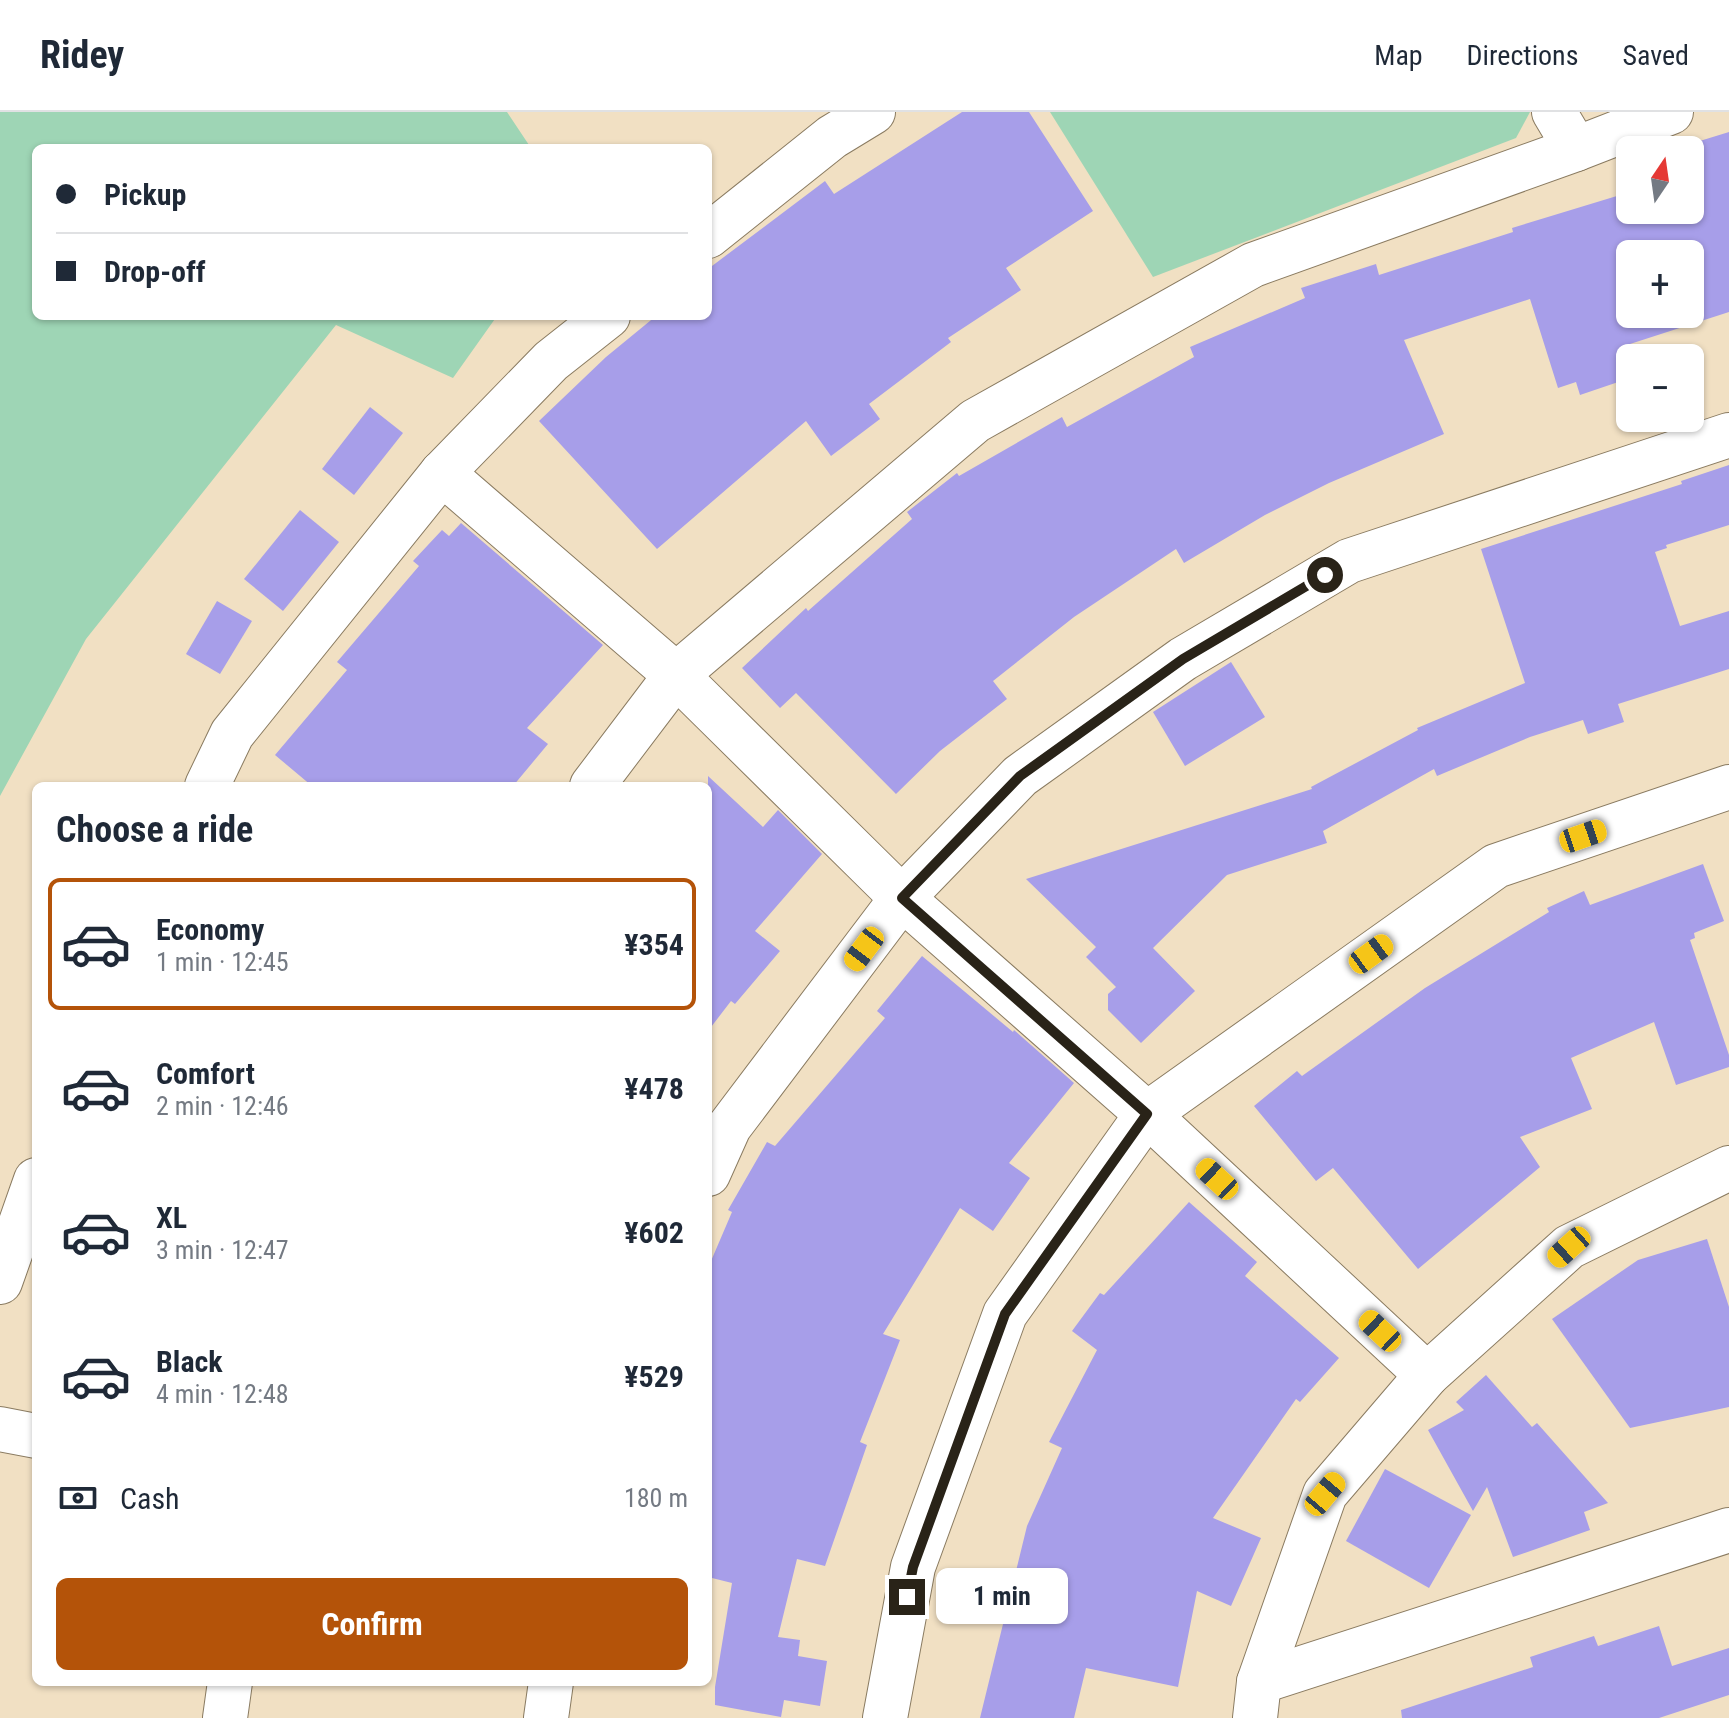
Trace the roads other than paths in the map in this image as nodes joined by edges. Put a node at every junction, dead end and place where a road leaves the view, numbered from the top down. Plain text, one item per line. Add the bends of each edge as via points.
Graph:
1 (873, 112) edge
2 (1554, 112) edge
3 (1671, 112) edge
4 (1576, 149) junction
5 (712, 233) edge
6 (603, 320) edge
7 (1729, 435) edge
8 (442, 473) junction
9 (676, 675) junction
10 (209, 782) edge
11 (595, 782) edge
12 (1729, 787) edge
13 (902, 898) junction
14 (1147, 1114) junction
15 (712, 1165) edge
16 (1729, 1168) edge
17 (32, 1191) edge
18 (0, 1282) edge
19 (1427, 1375) junction
20 (0, 1429) edge
21 (32, 1435) edge
22 (1729, 1530) edge
23 (229, 1686) edge
24 (550, 1686) edge
25 (1257, 1700) edge
26 (225, 1718) edge
27 (546, 1718) edge
28 (885, 1718) edge

1 - 5 street via 832,137
2 - 4 street
3 - 4 street
4 - 9 street via 1253,265 975,421
6 - 8 street via 551,361
7 - 13 street via 1349,561 1183,659 1020,776
8 - 9 street
8 - 10 street via 232,734
9 - 11 street
9 - 13 street
12 - 14 street via 1496,866
13 - 14 street
13 - 15 street via 729,1127
14 - 19 street
14 - 28 street via 1005,1314 913,1567
16 - 19 street via 1569,1247
17 - 18 street
19 - 25 street via 1325,1494
20 - 21 street
22 - 25 street
23 - 26 street
24 - 27 street

